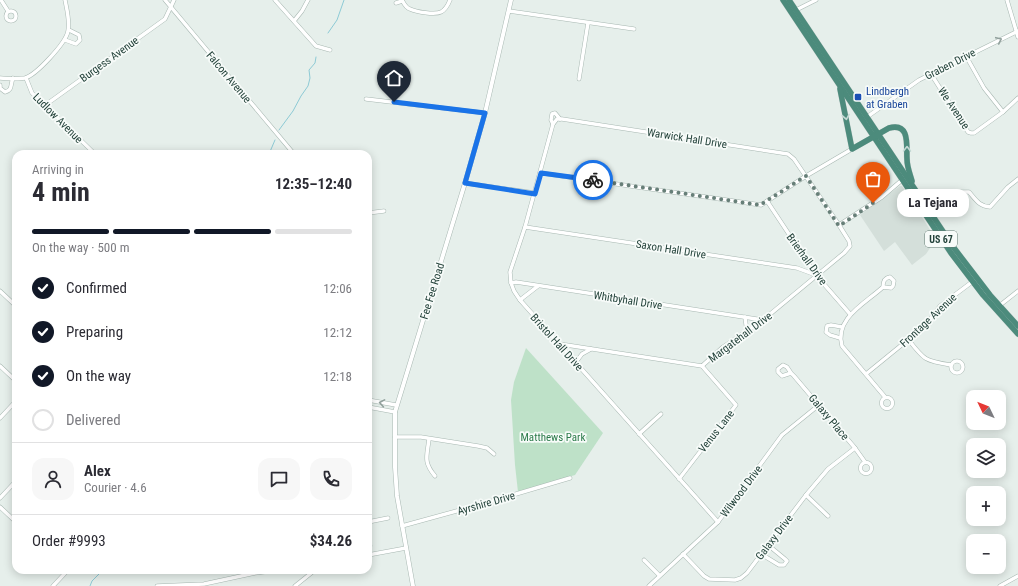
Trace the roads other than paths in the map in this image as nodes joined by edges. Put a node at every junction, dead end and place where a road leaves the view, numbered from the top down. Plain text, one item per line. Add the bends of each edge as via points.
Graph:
1 (1, 0) edge
2 (65, 0) edge
3 (165, 0) edge
4 (174, 0) edge
5 (275, 0) edge
6 (308, 0) edge
7 (402, 0) edge
8 (450, 0) edge
9 (511, 0) edge
10 (783, 0) edge
11 (789, 0) edge
12 (816, 0) edge
13 (1007, 0) edge
14 (396, 4) dead end
15 (171, 8) junction
16 (796, 10) junction
17 (8, 11) dead end
18 (509, 11) junction
19 (294, 21) junction
20 (588, 23) junction
21 (69, 30) junction
22 (634, 30) dead end
23 (1017, 32) edge
24 (1018, 37) edge
25 (65, 40) junction
26 (330, 50) dead end
27 (966, 56) junction
28 (931, 74) junction
29 (0, 78) edge
30 (13, 78) junction
31 (26, 78) junction
32 (579, 79) dead end
33 (0, 85) edge
34 (839, 85) junction
35 (1018, 98) edge
36 (366, 99) dead end
37 (44, 106) junction
38 (1003, 112) junction
39 (485, 113) junction
40 (867, 117) junction
41 (559, 119) junction
42 (553, 124) junction
43 (876, 135) junction
44 (91, 150) edge
45 (291, 150) edge
46 (852, 150) junction
47 (541, 173) junction
48 (806, 176) junction
49 (1018, 179) edge
50 (902, 180) junction
51 (465, 183) junction
52 (913, 187) junction
53 (535, 194) junction
54 (767, 201) junction
55 (384, 211) dead end
56 (372, 212) edge
57 (931, 215) junction
58 (839, 226) junction
59 (525, 227) junction
60 (850, 246) joint
61 (816, 275) junction
62 (972, 282) junction
63 (511, 283) junction
64 (538, 286) junction
65 (883, 287) dead end
66 (0, 291) edge
67 (1018, 291) edge
68 (520, 300) junction
69 (12, 302) edge
70 (1000, 306) junction
71 (850, 314) junction
72 (745, 318) junction
73 (763, 320) junction
74 (1018, 326) edge
75 (842, 327) junction
76 (747, 332) junction
77 (1018, 334) edge
78 (840, 338) junction
79 (908, 339) junction
80 (560, 344) junction
81 (592, 349) junction
82 (576, 362) junction
83 (951, 365) dead end
84 (0, 366) edge
85 (702, 366) junction
86 (790, 373) dead end
87 (866, 374) junction
88 (12, 377) edge
89 (885, 397) dead end
90 (372, 401) edge
91 (12, 405) edge
92 (396, 405) junction
93 (819, 406) junction
94 (372, 408) edge
95 (395, 412) junction
96 (661, 414) dead end
97 (0, 418) edge
98 (639, 434) junction
99 (395, 437) junction
100 (430, 438) junction
101 (855, 448) junction
102 (494, 454) dead end
103 (865, 462) dead end
104 (435, 476) dead end
105 (570, 478) dead end
106 (679, 479) junction
107 (12, 485) edge
108 (806, 495) junction
109 (0, 498) edge
110 (0, 507) edge
111 (828, 516) dead end
112 (12, 518) edge
113 (388, 518) dead end
114 (372, 521) edge
115 (718, 522) junction
116 (402, 526) junction
117 (768, 545) junction
118 (406, 548) junction
119 (372, 554) edge
120 (683, 554) junction
121 (761, 554) junction
122 (644, 560) dead end
123 (62, 574) edge
124 (250, 574) edge
125 (310, 574) edge
126 (659, 575) junction
127 (1018, 576) edge
128 (52, 586) edge
129 (157, 586) edge
130 (295, 586) edge
131 (413, 586) edge
132 (649, 586) edge
133 (1000, 586) edge

1 - 17 street
2 - 21 street
3 - 15 street, Falcon Avenue
4 - 15 street, Burgess Avenue
5 - 19 street
6 - 19 street
7 - 8 street via 411,10 433,14 444,10
7 - 14 street
9 - 18 street, Fee Fee Road
10 - 34 highway, US 67
11 - 16 highway, US 67
12 - 16 street
13 - 23 street
15 - 37 street, Burgess Avenue via 165,19
15 - 45 street, Falcon Avenue
16 - 40 highway, US 67
18 - 20 street
18 - 39 street, Fee Fee Road
19 - 26 street via 316,46
20 - 22 street
20 - 32 street
21 - 25 street
21 - 25 street via 79,36 80,40 76,44
23 - 24 street
27 -> 23 street, Graben Drive
25 - 31 street
27 - 28 street, Graben Drive
27 - 38 street via 984,88
28 - 38 street, We Avenue via 968,132 974,133
28 - 40 street, Graben Drive
29 - 30 street
30 - 31 street
30 - 33 street via 9,91 5,92
31 - 37 street, Ludlow Avenue via 32,93
34 - 43 highway, US 67
34 -> 46 highway
35 - 38 street, We Avenue
36 - 39 street
37 - 44 street, Ludlow Avenue
39 - 51 street, Fee Fee Road
40 - 43 highway, US 67
41 - 42 street
41 - 42 street via 555,113 552,114
41 - 48 street, Warwick Hall Drive via 788,154 794,158
42 - 47 street
43 - 46 highway
43 - 50 highway, US 67
43 - 52 highway, US 67
52 -> 43 highway via 907,166 906,134 892,127
46 - 48 street
47 - 53 street
47 - 54 street via 756,205
48 - 54 street
48 - 58 street, Warwick Hall Drive
49 - 57 street via 990,207 979,204 969,192 961,192
50 - 58 street
50 - 62 highway, US 67
51 - 53 street
51 - 92 street, Fee Fee Road
52 - 57 highway, US 67
53 - 59 street
54 - 61 street, Brierhall Drive
55 - 56 street
57 - 70 highway, US 67 via 971,272
58 - 60 street, Warwick Hall Drive
59 - 61 street, Saxon Hall Drive via 797,268
59 - 63 street via 510,272
60 - 61 street, Margatehall Drive
61 - 71 street, Brierhall Drive
61 - 73 street, Margatehall Drive
62 - 77 highway, US 67
62 - 79 street, Frontage Avenue via 940,306 928,322
63 - 64 street, Whitbyhall Drive
63 - 68 street, Bristol Hall Drive
64 - 68 street
64 - 72 street, Whitbyhall Drive
65 - 71 street
66 - 69 street
67 - 70 street
68 - 80 street, Bristol Hall Drive
70 - 74 highway, US 67
71 - 75 street
72 - 73 street, Whitbyhall Drive
72 - 76 street
73 - 76 street, Margatehall Drive
75 - 78 street
75 - 78 street via 831,325 825,330 830,336
76 - 85 street, Margatehall Drive via 723,347
78 - 87 street via 842,346
79 - 83 street via 926,360
79 - 87 street, Frontage Avenue
80 - 81 street, Margatehall Drive
80 - 82 street, Bristol Hall Drive
81 - 82 street via 582,354
81 - 85 street, Margatehall Drive
82 - 98 street, Bristol Hall Drive
84 - 88 street
85 - 106 street, Venus Lane via 736,405
86 - 93 street, Galaxy Place
87 - 89 street
92 -> 90 street
91 - 97 street
92 - 95 street, Fee Fee Road
93 - 101 street, Galaxy Place
93 - 115 street, Wilwood Drive via 782,435
94 - 95 street
95 - 99 street, Fee Fee Road
96 - 98 street
98 - 106 street, Bristol Hall Drive
99 - 100 street
99 - 116 street, Fee Fee Road via 396,486
100 - 102 street via 483,447
100 - 104 street via 426,462
101 - 103 street, Galaxy Place
101 - 108 street, Galaxy Drive via 828,469
105 - 116 street, Ayrshire Drive
106 - 115 street, Bristol Hall Drive
107 - 109 street
108 - 111 street
108 - 117 street, Galaxy Drive
110 - 112 street
113 - 114 street
115 - 120 street, Wilwood Drive
116 - 118 street, Fee Fee Road
117 - 121 street, Galaxy Drive
117 - 121 street via 785,558 787,561 784,565 779,565
118 - 119 street
118 - 131 street, Fee Fee Road
120 - 121 street, Galaxy Drive via 709,579 735,580 747,573
120 - 126 street, Wilwood Drive
122 - 126 street
123 - 128 street
124 - 129 street via 204,584
125 - 130 street
126 - 132 street, Wilwood Drive
127 - 133 street

